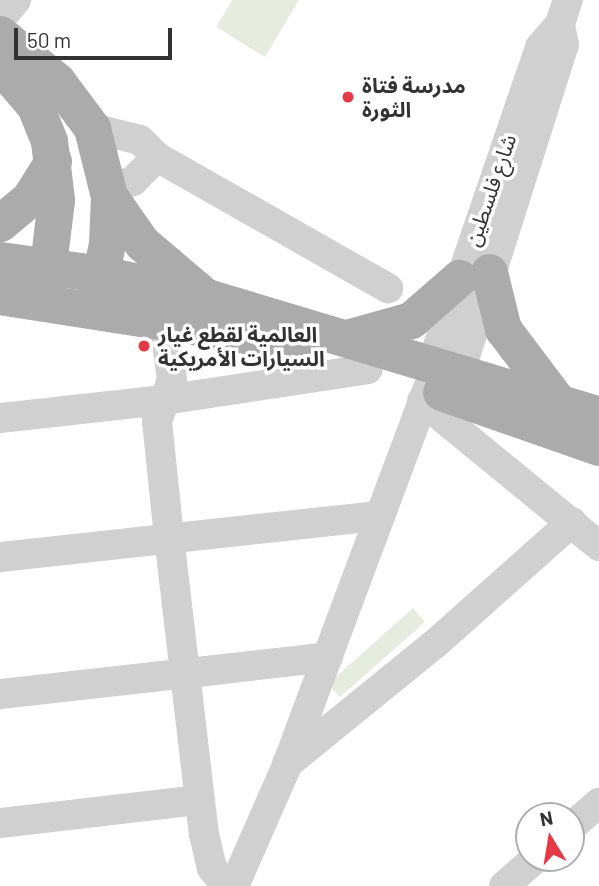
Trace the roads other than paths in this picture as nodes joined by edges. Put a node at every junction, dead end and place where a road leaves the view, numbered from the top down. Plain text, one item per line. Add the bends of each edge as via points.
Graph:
1 (16, 0) edge
2 (564, 12) edge
3 (0, 19) edge
4 (0, 34) edge
5 (0, 65) edge
6 (92, 128) junction
7 (157, 157) junction
8 (52, 161) junction
9 (108, 192) junction
10 (0, 223) edge
11 (0, 260) edge
12 (49, 266) junction
13 (102, 274) junction
14 (474, 275) junction
15 (388, 288) dead end
16 (0, 296) edge
17 (210, 298) junction
18 (43, 302) junction
19 (92, 310) junction
20 (164, 321) junction
21 (349, 338) junction
22 (368, 369) junction
23 (436, 381) junction
24 (164, 400) junction
25 (558, 402) junction
26 (599, 415) edge
27 (0, 418) edge
28 (599, 447) edge
29 (379, 516) junction
30 (572, 523) junction
31 (169, 537) junction
32 (599, 546) edge
33 (0, 557) edge
34 (328, 657) junction
35 (185, 673) junction
36 (0, 694) edge
37 (287, 765) junction
38 (200, 800) junction
39 (599, 803) edge
40 (585, 815) edge
41 (0, 824) edge
42 (520, 872) edge
43 (226, 886) edge
44 (234, 886) edge
45 (504, 886) edge

1 - 3 street
2 - 14 street, شارع فلسطين via 541,47
4 - 6 main road via 57,81
5 - 8 main road via 34,106
6 - 7 street via 127,134
6 - 9 main road
7 - 9 street via 133,181
7 - 15 street
8 - 10 main road via 29,199
8 - 12 main road via 56,200
9 - 13 main road
9 - 17 main road via 163,264
11 - 12 main road
12 - 13 main road
12 - 18 main road
13 - 17 main road
13 - 19 main road
14 - 21 main road via 411,320
14 - 23 street, شارع فلسطين
14 - 25 main road via 503,329
16 - 18 main road
17 - 21 main road
18 - 19 main road
19 - 20 main road
20 - 22 main road via 300,348
20 - 24 street via 172,380
21 - 23 main road
22 - 23 main road
22 - 24 street
23 - 25 main road
23 - 28 main road
23 - 29 street, شارع فلسطين
23 - 30 street
24 - 27 street
24 - 31 street via 157,421
25 - 26 main road
29 - 31 street
29 - 34 street, شارع فلسطين
30 - 32 street
30 - 37 street
31 - 33 street
31 - 35 street
34 - 35 street
34 - 37 street, شارع فلسطين
35 - 36 street
35 - 38 street
37 - 44 street, شارع فلسطين
38 - 41 street
38 - 43 street via 206,851
39 - 40 street
42 - 45 street

